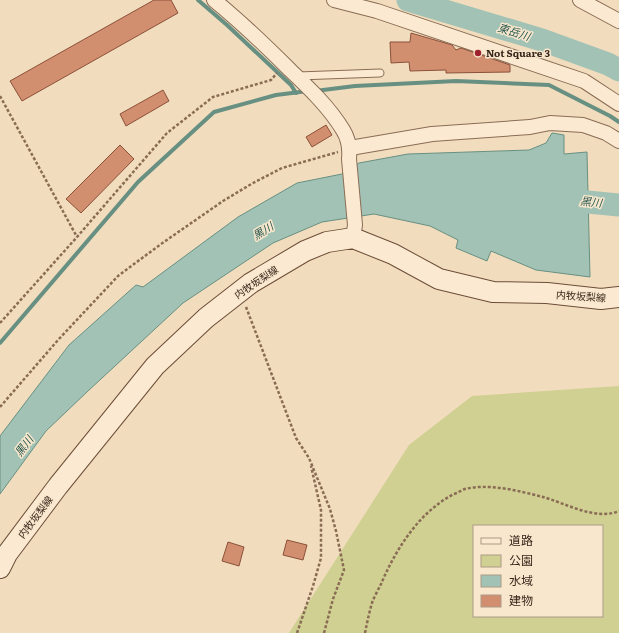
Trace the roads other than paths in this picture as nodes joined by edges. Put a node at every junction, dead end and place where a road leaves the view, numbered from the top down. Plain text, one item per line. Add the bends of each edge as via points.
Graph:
1 (214, 0) edge
2 (334, 0) edge
3 (580, 0) edge
4 (619, 22) edge
5 (380, 73) dead end
6 (299, 79) junction
7 (619, 104) edge
8 (619, 141) edge
9 (350, 154) junction
10 (354, 231) junction
11 (619, 297) edge
12 (0, 568) edge

1 - 6 street via 245,26
2 - 7 street via 377,11 584,81
3 - 4 street
5 - 6 lane
6 - 9 street via 344,130
8 - 9 street via 606,133 583,125 550,123 530,127 432,134
9 - 10 street
10 - 11 main road, 内牧坂梨線 via 439,280 493,292 547,293 601,299
10 - 12 main road, 内牧坂梨線 via 305,251 251,283 206,318 155,366 58,486 7,554

